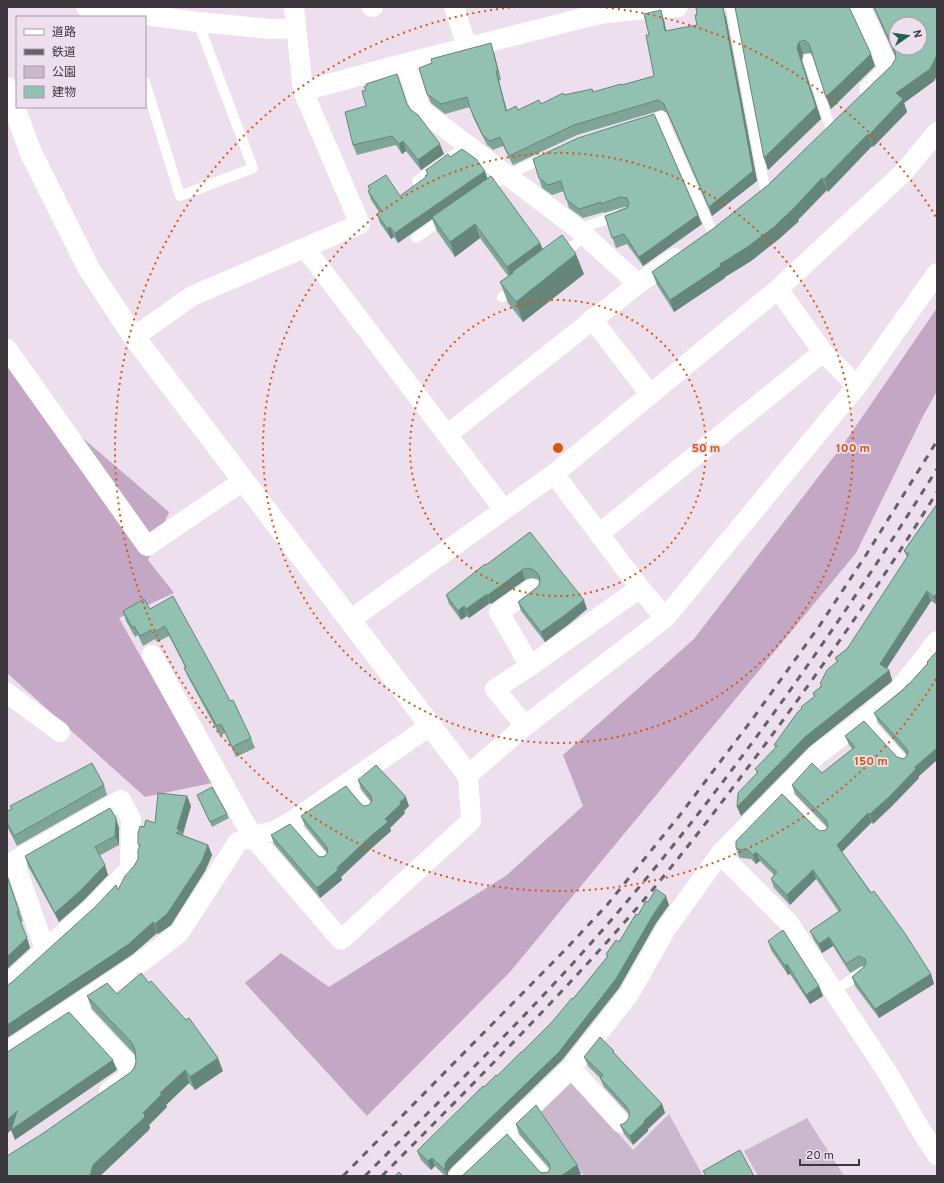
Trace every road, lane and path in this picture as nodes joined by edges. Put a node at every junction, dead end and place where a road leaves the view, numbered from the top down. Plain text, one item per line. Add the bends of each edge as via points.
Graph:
1 (86, 7) edge
2 (294, 7) edge
3 (454, 7) edge
4 (678, 7) edge
5 (731, 7) edge
6 (860, 7) edge
7 (599, 11) edge
8 (124, 14) edge
9 (142, 16) edge
10 (146, 16) edge
11 (198, 22) junction
12 (295, 28) junction
13 (467, 47) junction
14 (808, 59) edge
15 (406, 63) junction
16 (146, 85) edge
17 (7, 88) edge
18 (303, 91) junction
19 (631, 125) edge
20 (825, 132) joint
21 (937, 132) edge
22 (467, 145) junction
23 (557, 152) edge
24 (782, 174) edge
25 (507, 175) junction
26 (417, 181) dead end
27 (759, 194) joint
28 (474, 198) edge
29 (455, 211) edge
30 (626, 213) edge
31 (582, 233) junction
32 (706, 235) joint
33 (416, 238) dead end
34 (305, 248) junction
35 (554, 260) edge
36 (937, 273) edge
37 (521, 283) edge
38 (638, 284) junction
39 (778, 290) junction
40 (502, 297) edge
41 (592, 319) junction
42 (134, 337) junction
43 (7, 349) edge
44 (824, 352) junction
45 (857, 386) junction
46 (650, 394) junction
47 (447, 435) junction
48 (554, 474) junction
49 (243, 480) junction
50 (504, 510) junction
51 (600, 534) junction
52 (640, 588) junction
53 (532, 589) edge
54 (665, 618) junction
55 (350, 620) junction
56 (937, 641) edge
57 (152, 655) dead end
58 (530, 666) junction
59 (7, 693) edge
60 (865, 718) junction
61 (430, 726) junction
62 (525, 726) junction
63 (60, 732) dead end
64 (905, 762) edge
65 (468, 775) junction
66 (348, 783) junction
67 (783, 791) junction
68 (369, 809) edge
69 (292, 821) junction
70 (825, 834) edge
71 (252, 836) junction
72 (720, 854) junction
73 (325, 860) edge
74 (44, 950) junction
75 (863, 972) edge
76 (7, 985) edge
77 (834, 991) junction
78 (74, 1007) junction
79 (7, 1052) edge
80 (571, 1068) junction
81 (92, 1103) edge
82 (621, 1123) edge
83 (507, 1129) junction
84 (937, 1155) edge
85 (459, 1176) edge
86 (547, 1176) edge

1 - 8 street
2 - 12 street
3 - 13 street
4 - 7 street
5 - 27 lane
6 - 20 street via 889,69
7 - 13 street
8 - 9 street
10 - 11 street
11 - 12 street via 271,29
11 - 16 lane via 253,168 180,196
12 - 18 street
13 - 15 street
14 - 20 lane
15 - 18 street
15 - 22 street via 421,110
17 - 42 street via 31,154 89,269
18 - 34 street via 360,224
19 - 32 lane via 661,116
21 - 39 street via 904,172
22 - 25 street
22 - 26 lane
23 - 25 lane
24 - 27 street
25 - 28 lane
25 - 31 street
29 - 33 lane
30 - 31 lane
31 - 35 lane
31 - 38 street
32 - 38 street
34 - 42 street via 192,296
34 - 47 street
36 - 45 street
37 - 40 lane
38 - 41 street
39 - 44 street
39 - 46 street
41 - 46 street
41 - 47 street
42 - 49 street
43 - 49 street via 147,546
44 - 45 street
44 - 51 street
45 - 54 street
46 - 48 street
47 - 50 street
48 - 50 street
48 - 51 street
49 - 55 street
50 - 55 street
51 - 52 street
52 - 54 street
52 - 58 street
53 - 58 street via 499,612
54 - 62 street
55 - 61 street
56 - 60 street via 899,690
57 - 71 street
58 - 62 street via 495,689
59 - 63 street
60 - 64 lane
60 - 67 street via 817,755
61 - 65 street
61 - 66 street
62 - 65 street
65 - 71 street via 471,821 341,940
66 - 68 lane
66 - 69 street
67 - 70 lane
67 - 72 street
69 - 71 street via 274,831
69 - 73 lane
71 - 78 street via 238,842 179,933 140,963
72 - 77 street via 788,922
72 - 80 street via 666,929 629,994
74 - 74 street via 91,909 130,869 131,819 121,800 14,861
74 - 76 street
75 - 77 lane
77 - 84 street
78 - 79 street
78 - 81 street via 128,1064 129,1076
80 - 82 street
80 - 83 street
83 - 85 street
83 - 86 lane

